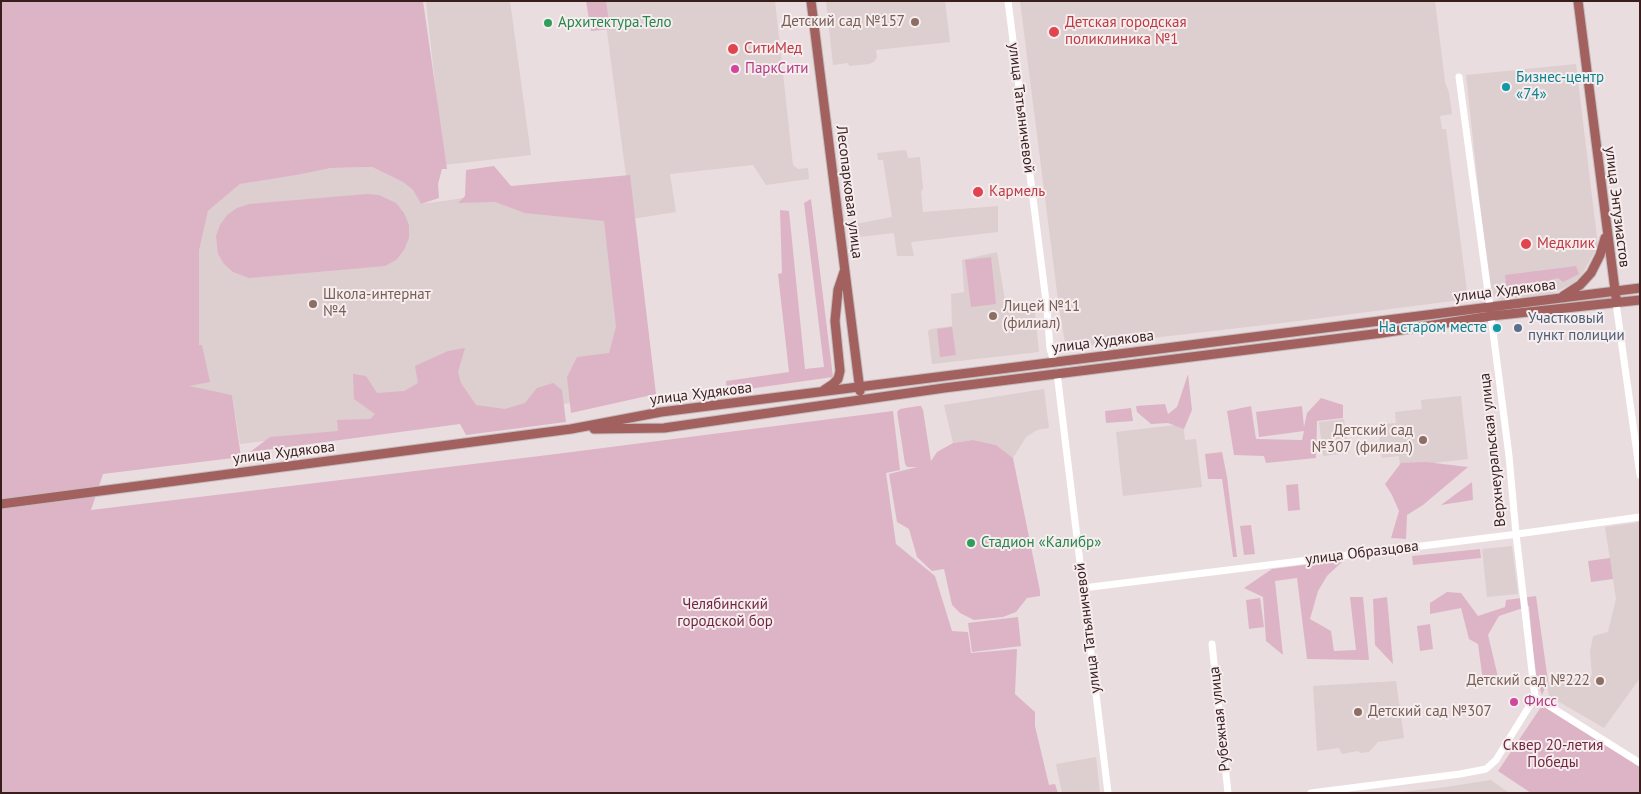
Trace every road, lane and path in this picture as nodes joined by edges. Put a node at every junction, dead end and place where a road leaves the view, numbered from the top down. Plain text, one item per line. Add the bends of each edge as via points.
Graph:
1 (811, 1) edge
2 (1008, 1) edge
3 (1578, 1) edge
4 (1459, 77) dead end
5 (1607, 230) junction
6 (845, 269) junction
7 (1640, 288) edge
8 (1615, 292) junction
9 (1558, 298) junction
10 (1640, 300) edge
11 (1616, 303) junction
12 (1491, 311) junction
13 (1054, 362) junction
14 (1057, 373) junction
15 (859, 387) junction
16 (818, 393) junction
17 (861, 399) junction
18 (571, 429) junction
19 (1640, 475) edge
20 (1, 504) edge
21 (1640, 517) edge
22 (1516, 534) junction
23 (1083, 588) junction
24 (1212, 644) dead end
25 (1535, 697) junction
26 (1640, 763) edge
27 (1108, 793) edge
28 (1228, 793) edge
29 (1311, 793) edge

1 - 6 main road, Лесопарковая улица
2 - 13 street, улица Татьяничевой
3 - 5 main road, улица Энтузиастов
4 - 12 street, Верхнеуральская улица
5 - 8 main road, улица Энтузиастов
5 - 9 main road via 1591,273 1580,285
6 - 15 main road, Лесопарковая улица
6 - 16 main road via 838,290 836,312 840,371 838,379
7 - 8 main road, улица Худякова
8 - 9 main road, улица Худякова
8 - 11 main road, улица Энтузиастов
9 - 12 main road, улица Худякова
10 - 11 main road, улица Худякова
11 - 12 main road, улица Худякова
11 - 19 street, улица Энтузиастов
12 - 13 main road, улица Худякова
12 - 14 main road, улица Худякова via 1382,333
12 - 22 street, Верхнеуральская улица
13 - 14 main road
13 - 15 main road, улица Худякова
14 - 17 main road, улица Худякова
14 - 23 street, улица Татьяничевой
15 - 16 main road, улица Худякова
15 - 17 main road, Лесопарковая улица
16 - 18 main road, улица Худякова via 661,412
17 - 18 main road, улица Худякова via 664,428
18 - 20 main road, улица Худякова
21 - 22 street, улица Образцова
22 - 23 street, улица Образцова
22 - 25 street, Верхнеуральская улица
23 - 27 street, улица Татьяничевой
24 - 28 street, Рубежная улица
25 - 26 street
25 - 29 street via 1496,760 1486,768

